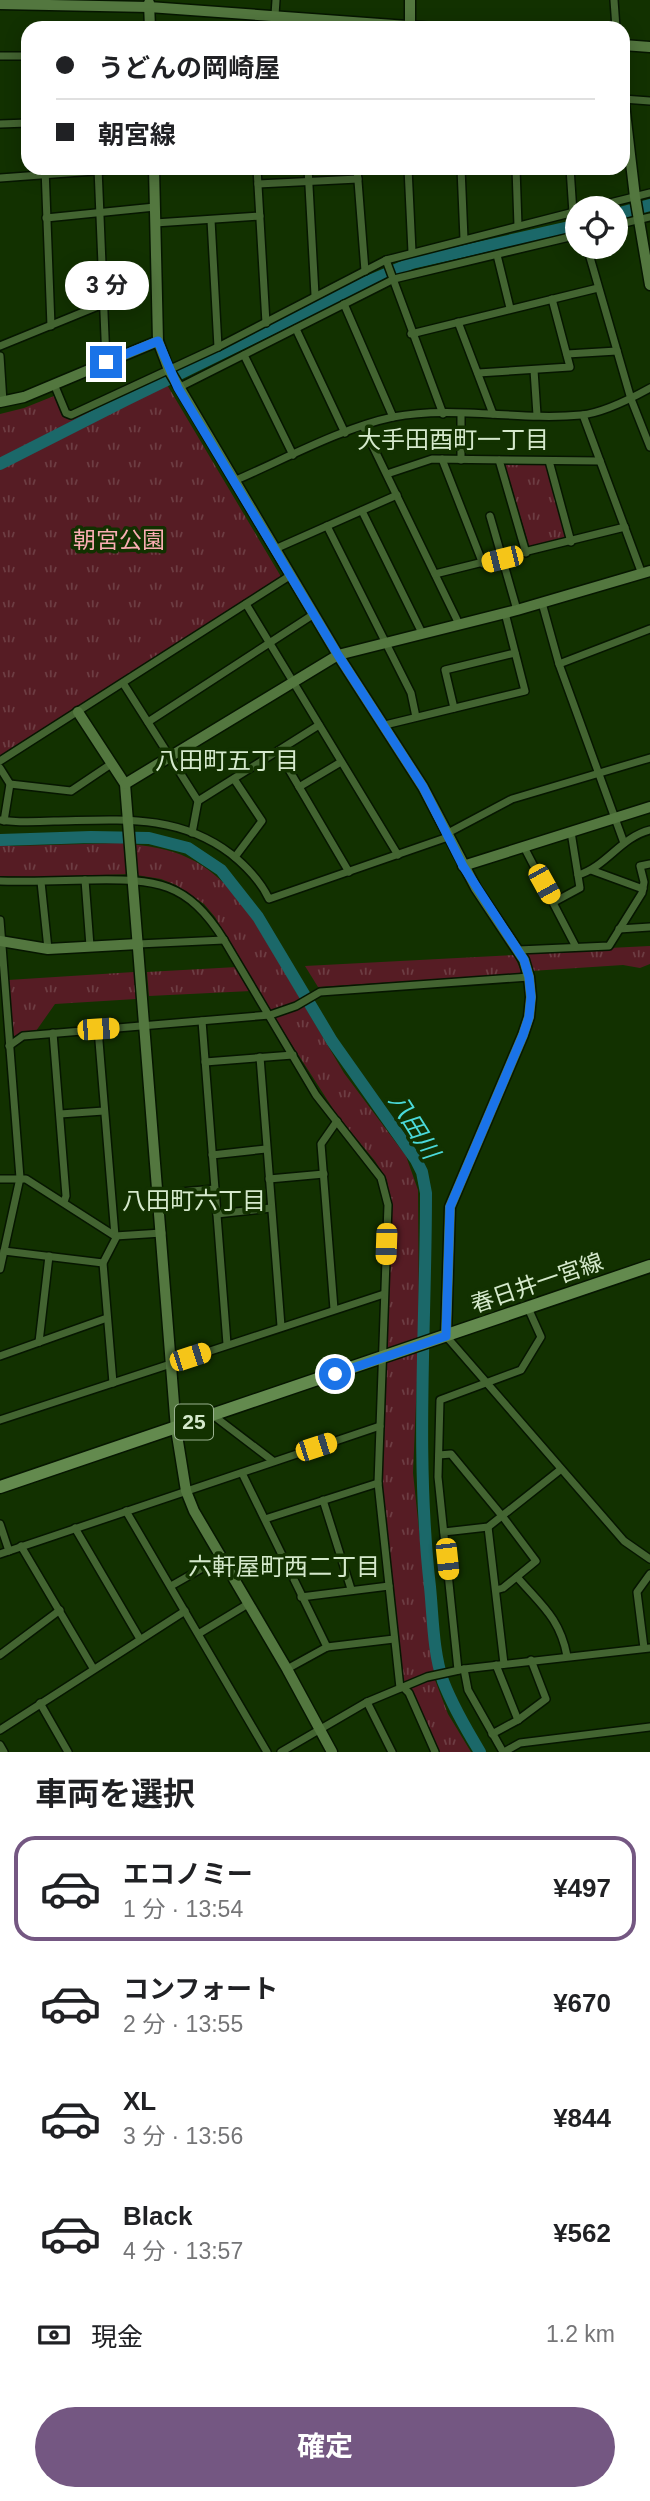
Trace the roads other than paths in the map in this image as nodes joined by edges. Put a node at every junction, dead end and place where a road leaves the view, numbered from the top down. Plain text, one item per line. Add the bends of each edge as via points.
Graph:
1 (276, 0) edge
2 (410, 0) edge
3 (614, 0) edge
4 (0, 4) edge
5 (149, 4) edge
6 (275, 15) junction
7 (346, 21) edge
8 (406, 21) edge
9 (616, 21) edge
10 (630, 46) edge
11 (650, 47) edge
12 (0, 55) edge
13 (21, 56) edge
14 (630, 99) edge
15 (650, 101) edge
16 (0, 124) edge
17 (21, 124) edge
18 (630, 157) edge
19 (21, 175) edge
20 (45, 175) edge
21 (98, 175) edge
22 (154, 175) edge
23 (257, 175) edge
24 (308, 175) edge
25 (358, 175) edge
26 (408, 175) edge
27 (461, 175) edge
28 (516, 175) edge
29 (571, 175) edge
30 (0, 178) edge
31 (358, 179) junction
32 (308, 181) junction
33 (258, 184) junction
34 (650, 193) edge
35 (573, 196) edge
36 (635, 199) junction
37 (628, 200) edge
38 (155, 207) junction
39 (99, 213) junction
40 (565, 214) edge
41 (260, 216) junction
42 (642, 217) edge
43 (46, 218) junction
44 (211, 220) junction
45 (155, 223) junction
46 (519, 226) junction
47 (565, 238) edge
48 (464, 239) junction
49 (412, 252) junction
50 (497, 255) junction
51 (590, 259) edge
52 (386, 260) junction
53 (365, 271) junction
54 (394, 279) junction
55 (650, 285) edge
56 (598, 288) junction
57 (314, 295) junction
58 (552, 299) junction
59 (103, 304) junction
60 (344, 304) junction
61 (510, 309) junction
62 (266, 323) junction
63 (458, 323) junction
64 (51, 326) junction
65 (296, 329) junction
66 (411, 334) junction
67 (158, 341) junction
68 (0, 346) edge
69 (218, 347) junction
70 (617, 351) junction
71 (567, 354) junction
72 (244, 355) junction
73 (0, 356) edge
74 (106, 362) junction
75 (534, 370) junction
76 (478, 373) junction
77 (172, 377) junction
78 (54, 384) junction
79 (650, 388) edge
80 (631, 399) junction
81 (1, 402) edge
82 (443, 414) junction
83 (461, 414) junction
84 (493, 414) junction
85 (537, 415) junction
86 (583, 415) junction
87 (393, 417) junction
88 (363, 426) junction
89 (345, 433) junction
90 (650, 447) edge
91 (293, 455) junction
92 (442, 459) junction
93 (461, 460) junction
94 (499, 460) junction
95 (549, 461) junction
96 (600, 461) junction
97 (387, 474) junction
98 (234, 481) junction
99 (397, 495) junction
100 (362, 511) junction
101 (489, 516) dead end
102 (327, 526) junction
103 (625, 527) junction
104 (571, 542) junction
105 (275, 549) junction
106 (526, 553) junction
107 (502, 559) junction
108 (483, 564) junction
109 (646, 573) edge
110 (435, 574) junction
111 (291, 575) junction
112 (542, 603) junction
113 (246, 604) junction
114 (517, 610) junction
115 (505, 613) junction
116 (314, 614) junction
117 (459, 624) junction
118 (650, 629) edge
119 (422, 633) junction
120 (270, 643) junction
121 (386, 643) junction
122 (516, 653) junction
123 (338, 655) junction
124 (559, 664) junction
125 (293, 682) junction
126 (123, 683) junction
127 (454, 708) junction
128 (78, 712) junction
129 (416, 717) junction
130 (148, 722) junction
131 (319, 725) junction
132 (385, 725) junction
133 (278, 751) junction
134 (171, 757) junction
135 (650, 758) edge
136 (0, 761) edge
137 (341, 762) junction
138 (111, 764) junction
139 (0, 768) edge
140 (600, 774) junction
141 (234, 779) junction
142 (10, 784) junction
143 (125, 784) junction
144 (299, 787) junction
145 (198, 801) junction
146 (650, 807) edge
147 (616, 818) junction
148 (129, 819) junction
149 (2, 821) edge
150 (650, 830) edge
151 (571, 832) junction
152 (192, 833) junction
153 (447, 835) junction
154 (624, 842) junction
155 (523, 847) junction
156 (398, 855) junction
157 (235, 857) junction
158 (650, 864) edge
159 (463, 866) junction
160 (591, 870) junction
161 (349, 872) junction
162 (578, 875) junction
163 (133, 879) junction
164 (85, 880) junction
165 (0, 881) edge
166 (41, 882) junction
167 (645, 891) edge
168 (554, 902) junction
169 (0, 920) edge
170 (650, 927) edge
171 (619, 929) junction
172 (224, 940) junction
173 (1, 941) edge
174 (138, 944) junction
175 (90, 947) junction
176 (576, 947) junction
177 (48, 949) junction
178 (518, 950) junction
179 (2, 977) edge
180 (529, 977) junction
181 (270, 1016) junction
182 (202, 1021) junction
183 (143, 1026) junction
184 (98, 1029) junction
185 (53, 1033) junction
186 (9, 1046) junction
187 (293, 1055) junction
188 (260, 1058) junction
189 (205, 1062) junction
190 (104, 1111) junction
191 (60, 1114) junction
192 (337, 1121) junction
193 (266, 1149) junction
194 (212, 1155) junction
195 (324, 1174) junction
196 (20, 1178) junction
197 (0, 1179) edge
198 (269, 1179) junction
199 (215, 1189) junction
200 (157, 1194) junction
201 (64, 1202) junction
202 (271, 1208) junction
203 (217, 1214) junction
204 (162, 1233) junction
205 (116, 1236) junction
206 (4, 1251) junction
207 (49, 1256) junction
208 (103, 1263) junction
209 (650, 1266) edge
210 (0, 1269) edge
211 (384, 1294) junction
212 (528, 1308) junction
213 (334, 1309) junction
214 (107, 1318) junction
215 (281, 1326) junction
216 (440, 1338) junction
217 (38, 1342) junction
218 (227, 1345) junction
219 (0, 1356) edge
220 (385, 1357) junction
221 (172, 1363) junction
222 (113, 1383) junction
223 (484, 1383) junction
224 (214, 1416) junction
225 (0, 1420) edge
226 (380, 1426) junction
227 (176, 1429) junction
228 (439, 1455) junction
229 (273, 1461) junction
230 (560, 1470) junction
231 (242, 1473) junction
232 (378, 1483) junction
233 (0, 1487) edge
234 (186, 1491) junction
235 (323, 1500) junction
236 (126, 1511) junction
237 (503, 1517) junction
238 (265, 1519) junction
239 (0, 1524) edge
240 (488, 1527) junction
241 (75, 1528) junction
242 (444, 1532) junction
243 (22, 1546) junction
244 (9, 1551) junction
245 (0, 1554) edge
246 (220, 1558) junction
247 (650, 1559) edge
248 (650, 1574) edge
249 (517, 1577) junction
250 (171, 1586) junction
251 (389, 1586) junction
252 (351, 1589) junction
253 (496, 1590) junction
254 (301, 1597) junction
255 (248, 1604) junction
256 (60, 1610) junction
257 (185, 1611) junction
258 (200, 1633) junction
259 (139, 1639) junction
260 (394, 1639) junction
261 (327, 1647) junction
262 (648, 1649) edge
263 (0, 1655) edge
264 (567, 1656) junction
265 (531, 1660) junction
266 (500, 1665) junction
267 (93, 1668) junction
268 (287, 1669) junction
269 (461, 1669) junction
270 (402, 1688) junction
271 (366, 1702) junction
272 (40, 1703) junction
273 (518, 1720) junction
274 (650, 1727) edge
275 (321, 1728) junction
276 (0, 1730) edge
277 (492, 1734) junction
278 (0, 1745) edge
279 (4, 1752) edge
280 (68, 1752) edge
281 (267, 1752) edge
282 (281, 1752) edge
283 (332, 1752) edge
284 (392, 1752) edge
285 (435, 1752) edge
286 (504, 1752) edge

1 - 6 street
2 - 8 street
3 - 9 street
4 - 5 street
5 - 6 street
6 - 7 street
10 - 11 street
12 - 13 street
14 - 15 street
16 - 17 street
18 - 36 street
19 - 30 street
20 - 43 street
21 - 39 street
22 - 38 street
23 - 33 street
24 - 32 street
25 - 31 street
26 - 49 street
27 - 48 street
28 - 46 street
29 - 35 street
31 - 32 street
31 - 53 street
32 - 33 street
32 - 57 street
33 - 41 street
34 - 36 street
36 - 37 street
36 - 42 street
38 - 39 street
38 - 45 street
39 - 43 street
39 - 59 street
40 - 46 street
41 - 44 street
41 - 62 street
42 - 55 street
43 - 64 street
44 - 45 street
44 - 69 street
45 - 67 street
46 - 48 street
47 - 50 street
48 - 49 street
49 - 52 street
50 - 54 street
50 - 61 street
51 - 56 street
52 - 53 street
52 - 54 street
53 - 57 street
54 - 60 street
54 - 66 street
56 - 58 street
56 - 70 street
57 - 62 street
58 - 61 street
58 - 71 street
59 - 64 street
59 - 74 street
60 - 65 street
60 - 87 street
61 - 63 street
62 - 69 street
63 - 66 street
63 - 76 street
64 - 68 street
65 - 72 street
65 - 89 street
66 - 82 street
67 - 74 street
67 - 77 street
69 - 77 street
70 - 71 street
70 - 80 street
71 - 75 street via 570,367
72 - 77 street
72 - 91 street
73 - 81 street
74 - 78 street
75 - 76 street
75 - 85 street
76 - 84 street
77 - 78 street via 71,415
77 - 98 street
78 - 81 street
79 - 80 street
80 - 86 street
80 - 90 street
82 - 83 street
82 - 87 street
83 - 84 street
83 - 93 street
84 - 85 street
85 - 86 street
86 - 96 street
87 - 88 street
88 - 89 street
88 - 97 street
89 - 91 street
91 - 98 street
92 - 93 street
92 - 97 street
92 - 108 street
93 - 94 street
94 - 95 street
94 - 106 street
95 - 96 street
95 - 104 street
96 - 103 street
97 - 99 street
98 - 105 street
99 - 100 street
99 - 110 street
100 - 102 street
100 - 119 street
101 - 107 street
102 - 105 street
102 - 121 street
103 - 104 street
103 - 109 street
104 - 106 street
105 - 111 street
106 - 107 street
107 - 108 street
107 - 114 street
108 - 110 street
109 - 112 street
110 - 117 street
111 - 113 street
111 - 116 street
112 - 114 street
112 - 124 street
113 - 120 street
113 - 126 street
114 - 115 street
115 - 117 street
115 - 122 street
116 - 120 street
116 - 123 street
117 - 119 street
118 - 124 street
119 - 121 street
120 - 125 street
120 - 130 street
121 - 123 street
121 - 129 street via 411,693
122 - 127 street via 525,691
122 - 127 street via 445,670
123 - 125 street
123 - 132 street
124 - 140 street
125 - 131 street
125 - 134 street
126 - 128 street
126 - 130 street
127 - 129 street
128 - 136 street
128 - 138 street
129 - 132 street
130 - 134 street
131 - 133 street
131 - 137 street
132 - 153 street
133 - 141 street
133 - 144 street
134 - 143 street
134 - 145 street
135 - 140 street
137 - 144 street
137 - 156 street
138 - 142 street via 71,791
138 - 143 street
139 - 142 street
140 - 147 street
140 - 153 street via 512,799
141 - 145 street
141 - 157 street via 262,821
142 - 149 street
143 - 148 street
144 - 161 street
145 - 152 street
146 - 147 street
147 - 151 street
147 - 154 street
148 - 149 street
148 - 152 street
148 - 163 street
150 - 154 street
151 - 155 street
151 - 162 street
152 - 157 street
153 - 156 street
153 - 159 street
154 - 160 street
155 - 159 street
155 - 168 street
156 - 161 street
157 - 161 street via 269,899
158 - 167 street via 640,866
159 - 178 street
160 - 162 street
160 - 167 street
162 - 168 street via 580,888
163 - 164 street
163 - 172 street via 156,882 184,895 213,922
163 - 174 street
164 - 166 street
164 - 175 street
165 - 166 street
166 - 177 street
167 - 171 street
168 - 176 street
169 - 173 street
170 - 171 street
171 - 176 street via 609,946
172 - 174 street
172 - 181 street
173 - 177 street
173 - 179 street
174 - 175 street
174 - 183 street
175 - 177 street
176 - 178 street
178 - 180 street
179 - 186 street
180 - 181 street via 320,992
180 - 216 street via 529,1017 523,1035 450,1207
181 - 182 street
181 - 187 street
182 - 183 street
182 - 189 street
183 - 184 street
183 - 200 street
184 - 185 street
184 - 190 street
185 - 186 street via 23,1036
185 - 191 street
186 - 196 street
187 - 188 street
187 - 192 street
188 - 189 street
188 - 193 street
189 - 194 street
190 - 191 street
190 - 205 street
191 - 201 street
192 - 195 street via 321,1144
192 - 211 street via 372,1164 386,1191
193 - 194 street
193 - 198 street
194 - 199 street
195 - 198 street
195 - 213 street
196 - 197 street
196 - 201 street
196 - 206 street
198 - 202 street
199 - 200 street
199 - 203 street
200 - 204 street
201 - 205 street
202 - 203 street
202 - 215 street
203 - 218 street
204 - 205 street
204 - 221 street
205 - 208 street
206 - 207 street
206 - 210 street
207 - 208 street
207 - 217 street
208 - 214 street
209 - 212 main road, 春日井一宮線 / 25
211 - 213 street
211 - 220 street
212 - 216 main road, 春日井一宮線 / 25
212 - 223 street via 541,1337 521,1370
213 - 215 street
214 - 217 street
214 - 222 street
215 - 218 street
216 - 220 main road, 春日井一宮線 / 25
216 - 223 street
217 - 219 street
218 - 221 street
220 - 224 main road, 春日井一宮線 / 25
220 - 226 street
221 - 222 street
221 - 227 street
222 - 225 street
223 - 228 street via 440,1400
223 - 230 street
224 - 227 main road, 春日井一宮線 / 25
224 - 229 street
226 - 229 street
226 - 232 street
227 - 233 main road, 春日井一宮線 / 25
227 - 234 street
228 - 237 street via 451,1454
228 - 242 street
229 - 231 street
230 - 237 street
230 - 247 street via 624,1541
231 - 234 street
231 - 238 street
232 - 235 street
232 - 251 street
234 - 236 street
234 - 246 street
235 - 238 street
235 - 252 street
236 - 241 street
236 - 250 street
237 - 240 street
237 - 249 street via 536,1561
238 - 254 street
239 - 244 street
240 - 242 street
240 - 253 street
241 - 243 street
241 - 259 street
242 - 269 street
243 - 244 street
243 - 256 street
244 - 245 street
246 - 250 street
246 - 255 street
248 - 262 street via 637,1592
249 - 253 street
249 - 264 street via 552,1617 563,1635
250 - 257 street
251 - 252 street
251 - 260 street
252 - 254 street
253 - 266 street
254 - 261 street
255 - 258 street
255 - 268 street
256 - 263 street
256 - 267 street
257 - 258 street
257 - 259 street
258 - 281 street
259 - 267 street
260 - 261 street
260 - 270 street
261 - 268 street
262 - 264 street
264 - 265 street
265 - 266 street
265 - 273 street via 546,1699
266 - 269 street
266 - 273 street
267 - 272 street
268 - 275 street
269 - 270 street
269 - 277 street
270 - 271 street
270 - 285 street via 409,1693
271 - 275 street
271 - 284 street
272 - 276 street
272 - 280 street
273 - 277 street
274 - 286 street via 520,1743
275 - 282 street
275 - 283 street
277 - 286 street
278 - 279 street

